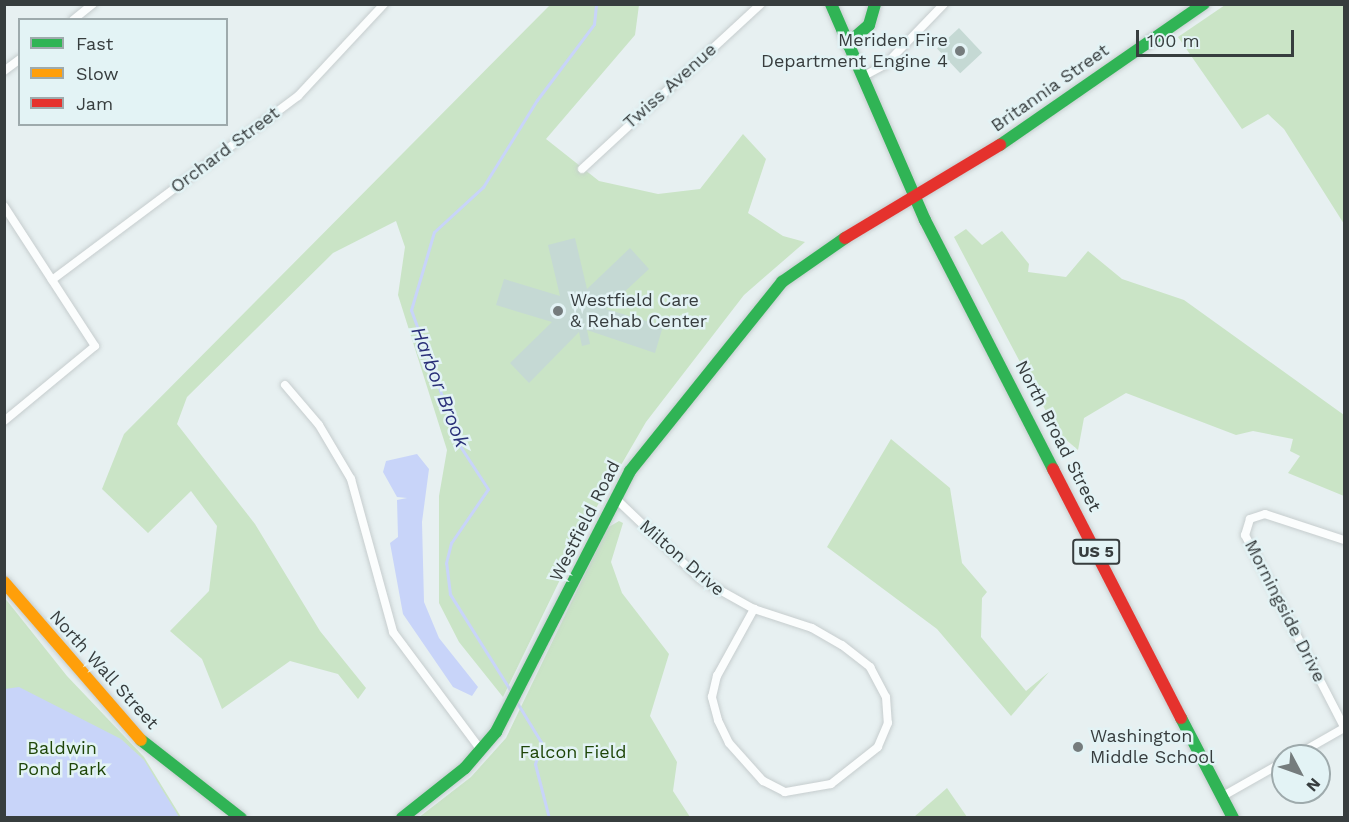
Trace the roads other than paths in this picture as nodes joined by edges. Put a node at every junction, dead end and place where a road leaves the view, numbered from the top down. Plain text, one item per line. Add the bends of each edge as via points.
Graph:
1 (93, 4) edge
2 (384, 4) edge
3 (761, 4) edge
4 (831, 4) edge
5 (875, 4) edge
6 (944, 4) edge
7 (1204, 4) edge
8 (76, 18) edge
9 (848, 44) junction
10 (18, 60) edge
11 (4, 70) edge
12 (862, 76) junction
13 (582, 169) dead end
14 (915, 200) junction
15 (4, 206) edge
16 (52, 280) junction
17 (285, 385) dead end
18 (4, 421) edge
19 (615, 498) junction
20 (1344, 540) edge
21 (4, 582) edge
22 (754, 609) junction
23 (1344, 728) edge
24 (1315, 744) edge
25 (481, 750) junction
26 (1271, 769) edge
27 (1223, 796) junction
28 (241, 818) edge
29 (402, 818) edge
30 (1233, 818) edge

1 - 8 street
2 - 16 street, Orchard Street via 298,96
3 - 13 street, Twiss Avenue
4 - 9 main road, US 5
5 - 9 main road via 869,24
6 - 12 street via 885,65
7 - 14 main road, Britannia Street
9 - 12 main road, US 5
10 - 11 street
12 - 14 main road, US 5
14 - 19 main road, Westfield Road via 817,254 757,309 643,453
14 - 27 main road, North Broad Street / US 5
15 - 16 street
16 - 18 street via 95,346
17 - 25 street via 319,425 351,479 393,632
19 - 22 street, Milton Drive via 700,579
19 - 25 main road, Westfield Road via 509,713
20 - 23 street, Morningside Drive via 1265,514 1250,519 1245,535
21 - 28 main road, North Wall Street via 135,735
22 - 22 street, Milton Drive via 812,628 842,645 870,667 886,697 888,723 878,747 831,784 785,792 764,781 729,743 718,720 712,697 717,675
23 - 24 street
25 - 29 main road, Westfield Road
26 - 27 street
27 - 30 main road, North Broad Street / US 5

